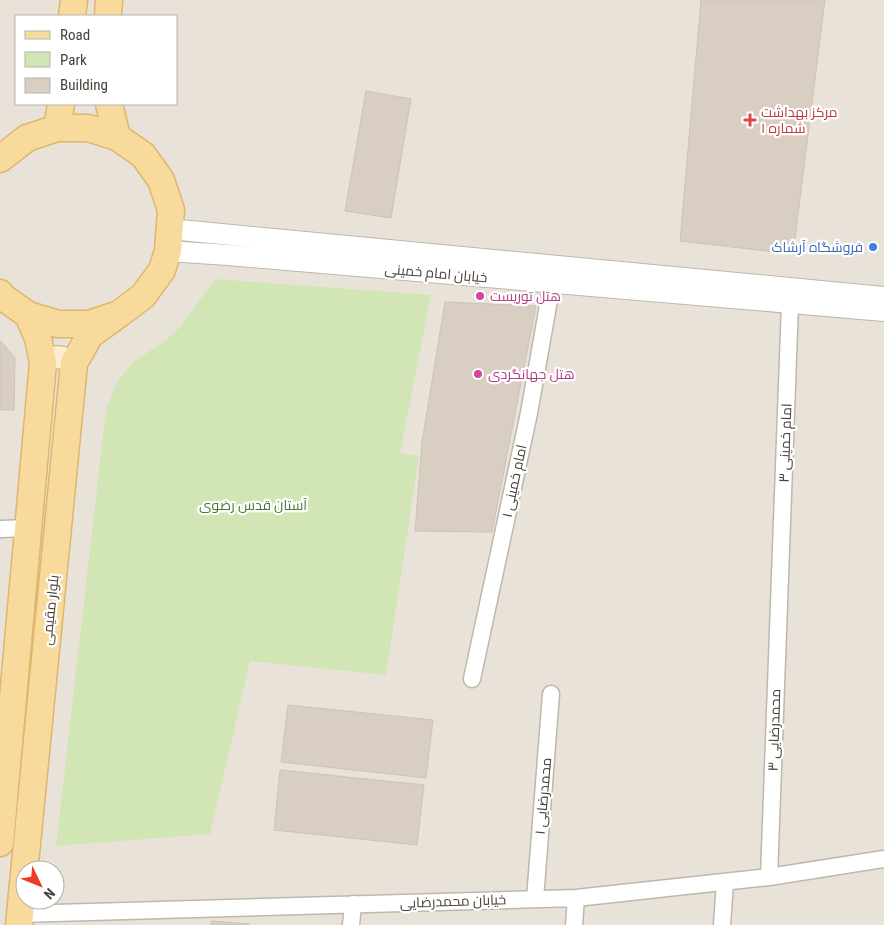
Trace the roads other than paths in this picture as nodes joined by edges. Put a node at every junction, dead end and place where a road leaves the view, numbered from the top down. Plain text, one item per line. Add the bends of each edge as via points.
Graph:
1 (74, 0) edge
2 (109, 0) edge
3 (72, 15) edge
4 (108, 15) edge
5 (110, 105) edge
6 (59, 116) edge
7 (117, 137) junction
8 (1, 158) edge
9 (216, 233) junction
10 (169, 240) junction
11 (213, 254) junction
12 (552, 283) junction
13 (0, 293) edge
14 (884, 297) edge
15 (790, 304) junction
16 (884, 312) edge
17 (118, 314) junction
18 (28, 315) junction
19 (43, 363) junction
20 (74, 363) junction
21 (29, 528) junction
22 (0, 529) edge
23 (779, 583) joint
24 (472, 680) dead end
25 (551, 694) dead end
26 (0, 842) edge
27 (884, 859) edge
28 (769, 877) junction
29 (725, 882) junction
30 (576, 898) junction
31 (534, 899) junction
32 (353, 904) junction
33 (177, 917) edge
34 (20, 920) edge
35 (351, 925) edge
36 (574, 925) edge
37 (722, 925) edge

1 - 3 main road
2 - 4 main road
5 - 7 main road
6 - 7 main road
6 - 8 main road
7 - 10 main road via 143,155 161,180 171,210
9 - 10 street, خیابان امام خمینی
9 - 11 street via 205,245
9 - 14 street, خیابان امام خمینی
10 - 11 street, خیابان امام خمینی
10 - 17 main road via 162,270 144,296
11 - 12 street, خیابان امام خمینی
12 - 15 street, خیابان امام خمینی
12 - 24 street, امام خمینی ۱ via 529,413
13 - 18 main road
15 - 16 street, خیابان امام خمینی
15 - 23 street, امام خمینی ۳
17 - 18 main road via 89,324 58,324
17 - 20 main road, بلوار مقیمی via 90,335
18 - 19 main road, بلوار مقیمی via 38,338
19 - 20 main road via 55,357
19 - 21 main road, بلوار مقیمی
20 - 34 main road, بلوار مقیمی
21 - 22 street
21 - 26 main road, بلوار مقیمی
23 - 28 street, محمدرضایی ۳
25 - 31 street, محمدرضایی ۱
27 - 28 street, خیابان محمدرضایی
28 - 29 street, خیابان محمدرضایی
29 - 30 street, خیابان محمدرضایی
29 - 37 street
30 - 31 street, خیابان محمدرضایی
30 - 36 street
31 - 32 street, خیابان محمدرضایی
32 - 33 street, خیابان محمدرضایی
32 - 35 street
33 - 34 street, خیابان محمدرضایی

